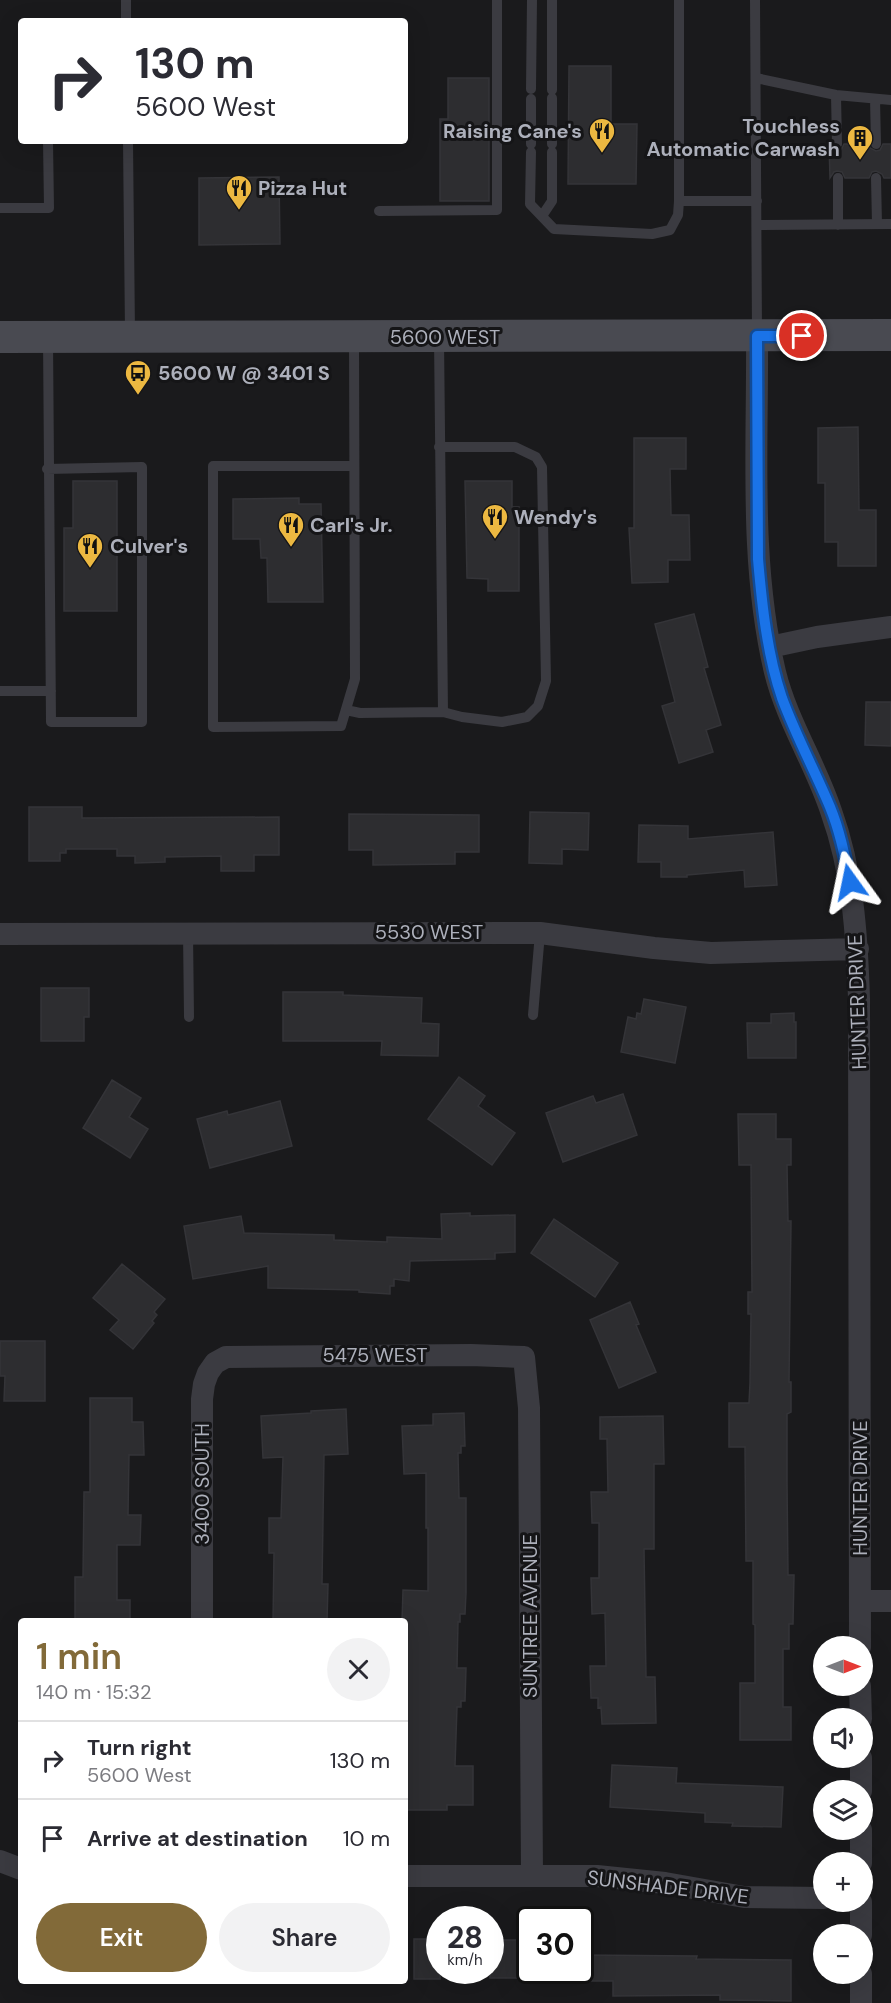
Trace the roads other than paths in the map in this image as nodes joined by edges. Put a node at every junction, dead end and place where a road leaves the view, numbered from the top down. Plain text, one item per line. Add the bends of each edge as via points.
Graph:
1 (126, 0) edge
2 (497, 0) edge
3 (532, 0) edge
4 (552, 0) edge
5 (679, 0) edge
6 (755, 0) edge
7 (126, 18) edge
8 (756, 78) junction
9 (836, 95) junction
10 (875, 99) junction
11 (891, 100) edge
12 (48, 144) edge
13 (128, 144) edge
14 (837, 144) dead end
15 (876, 144) dead end
16 (838, 178) dead end
17 (876, 178) dead end
18 (679, 201) junction
19 (757, 201) junction
20 (0, 208) edge
21 (379, 211) dead end
22 (542, 216) junction
23 (877, 224) junction
24 (891, 224) edge
25 (757, 225) junction
26 (838, 225) junction
27 (891, 335) edge
28 (757, 336) junction
29 (0, 337) edge
30 (439, 337) junction
31 (48, 338) junction
32 (130, 338) junction
33 (354, 338) junction
34 (439, 447) junction
35 (354, 466) junction
36 (47, 469) junction
37 (891, 627) edge
38 (770, 646) junction
39 (0, 691) edge
40 (51, 691) junction
41 (346, 710) junction
42 (443, 712) junction
43 (188, 932) junction
44 (540, 933) junction
45 (0, 934) edge
46 (858, 949) junction
47 (533, 1015) dead end
48 (189, 1017) dead end
49 (226, 1357) joint
50 (524, 1357) joint
51 (860, 1601) junction
52 (891, 1601) edge
53 (202, 1618) edge
54 (860, 1636) edge
55 (0, 1861) edge
56 (18, 1868) edge
57 (408, 1876) edge
58 (532, 1876) junction
59 (813, 1898) edge
60 (861, 1984) edge
61 (861, 2003) edge

1 - 7 lane
2 - 21 lane via 497,210
3 - 22 lane via 530,204
4 - 22 lane via 552,201
5 - 18 lane
6 - 8 lane
8 - 9 lane
8 - 19 lane
9 - 10 lane
9 - 14 lane
10 - 11 lane
10 - 15 lane
12 - 20 lane via 49,208
13 - 32 lane
16 - 26 lane
17 - 23 lane
18 - 19 lane
18 - 22 lane via 678,215 670,230 652,234 554,229
19 - 25 lane
23 - 24 lane
23 - 26 lane
25 - 26 lane
25 - 28 lane
27 - 28 main road, 5600 WEST
28 - 30 main road, 5600 WEST
28 - 38 street, HUNTER DRIVE via 758,559
29 - 31 main road, 5600 WEST
30 - 33 main road, 5600 WEST
30 - 34 lane
31 - 32 main road, 5600 WEST
31 - 36 lane
32 - 33 main road, 5600 WEST
33 - 35 lane
34 - 42 lane
34 - 42 lane via 516,447 536,457 542,467 546,681 538,706 527,717 501,722
35 - 41 lane via 355,679
35 - 41 lane via 213,466 213,727 341,726
36 - 40 lane
36 - 40 lane via 142,467 142,722 51,722
37 - 38 street
38 - 46 street, HUNTER DRIVE via 790,721 831,808 853,899
39 - 40 lane
41 - 42 lane
43 - 44 street, 5530 WEST
43 - 45 street, 5530 WEST
43 - 48 lane
44 - 46 street, 5530 WEST via 711,953
44 - 47 lane
46 - 51 street, HUNTER DRIVE
49 - 50 street, 5475 WEST
49 - 53 street, 3400 SOUTH via 208,1373 202,1399
50 - 58 street, SUNTREE AVENUE via 530,1408
51 - 52 street
51 - 54 street, HUNTER DRIVE
55 - 56 street
57 - 58 street, SUNSHADE DRIVE
58 - 59 street, SUNSHADE DRIVE via 630,1879 744,1896
60 - 61 street

